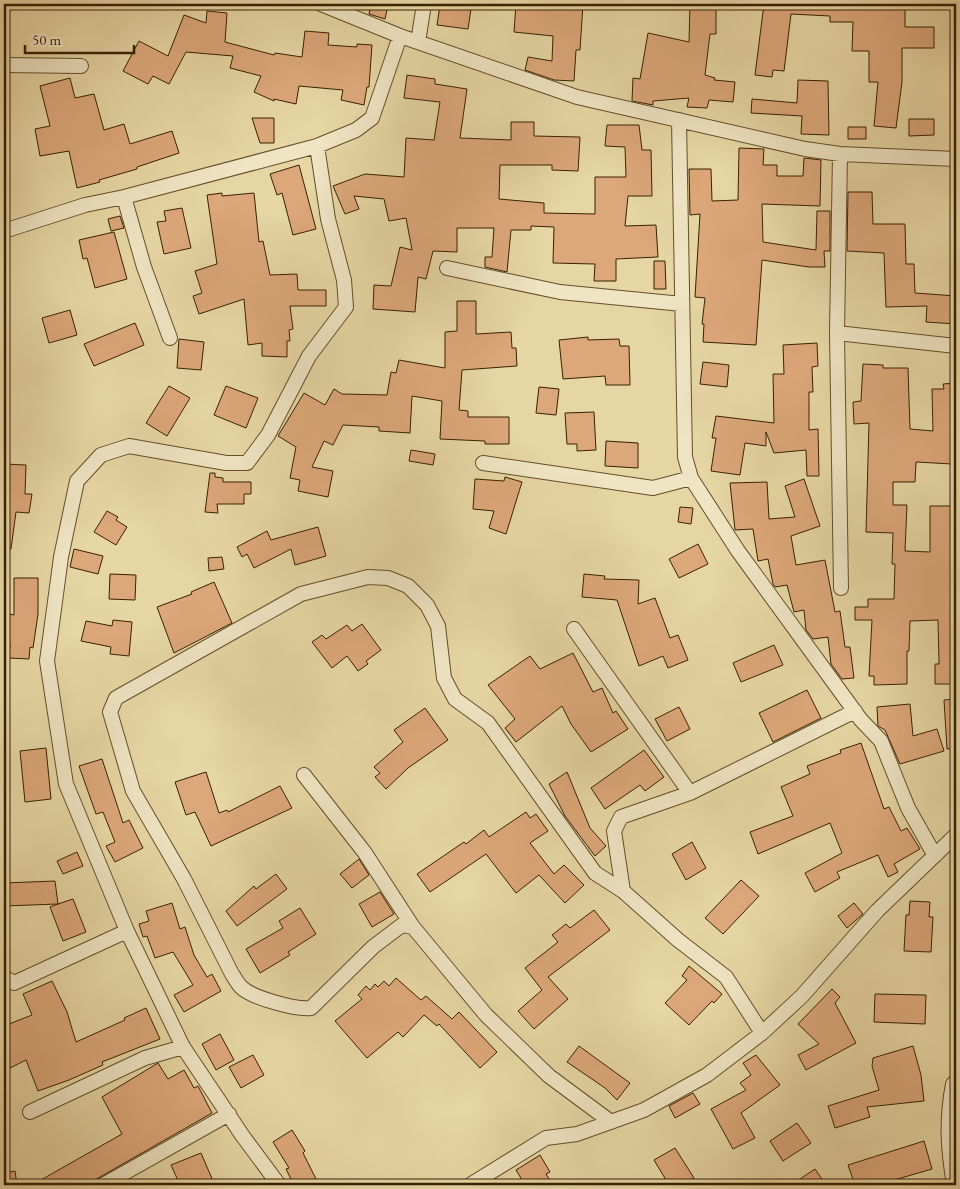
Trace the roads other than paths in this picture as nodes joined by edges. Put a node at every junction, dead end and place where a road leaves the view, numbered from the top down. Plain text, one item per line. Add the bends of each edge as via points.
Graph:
1 (320, 4) edge
2 (424, 4) edge
3 (400, 36) junction
4 (418, 42) junction
5 (4, 65) edge
6 (81, 66) dead end
7 (679, 120) junction
8 (316, 146) junction
9 (840, 154) junction
10 (956, 159) edge
11 (124, 197) junction
12 (4, 231) edge
13 (447, 268) dead end
14 (682, 304) junction
15 (837, 332) junction
16 (170, 338) dead end
17 (956, 346) edge
18 (483, 462) dead end
19 (691, 478) junction
20 (841, 588) dead end
21 (574, 629) dead end
22 (855, 711) junction
23 (304, 775) dead end
24 (690, 793) junction
25 (956, 835) edge
26 (934, 854) junction
27 (623, 891) junction
28 (413, 927) junction
29 (127, 930) junction
30 (4, 977) edge
31 (762, 1034) junction
32 (183, 1047) junction
33 (956, 1082) edge
34 (30, 1112) dead end
35 (229, 1114) junction
36 (611, 1122) junction
37 (103, 1185) edge
38 (280, 1185) edge
39 (470, 1185) edge
40 (954, 1185) edge

1 - 3 street
2 - 4 street
3 - 4 street
3 - 8 street via 372,118 356,130
4 - 7 street via 577,97
5 - 6 street
7 - 9 street
7 - 14 street
8 - 11 street
8 - 29 street via 328,219 344,280 346,307 309,356 268,436 247,464 128,446 100,454 77,481 61,557 47,661 66,784
9 - 10 street
9 - 15 street
11 - 12 street via 85,205
11 - 16 street via 144,267
13 - 14 street via 560,292
14 - 19 street via 685,457
15 - 17 street
15 - 20 street
18 - 19 street via 653,488
19 - 22 street via 738,551
21 - 24 street
22 - 24 street
22 - 26 street via 881,741 908,808
23 - 28 street via 365,852
24 - 27 street via 621,817 614,831
25 - 26 street
26 - 31 street via 877,911 802,996
27 - 28 street via 595,873 488,723 455,699 444,678 438,626 427,605 408,586 388,578 368,577 301,594 116,698 110,712 133,791 163,840 242,988 302,1010 312,1008 372,947 402,925
27 - 31 street via 726,977
28 - 36 street via 493,1022 549,1076
29 - 30 street via 14,983
29 - 32 street
31 - 36 street via 707,1075 644,1110
32 - 34 street via 145,1058
32 - 35 street
33 - 40 street via 948,1114 948,1149
35 - 37 street
35 - 38 street
36 - 39 street via 576,1134 546,1138

